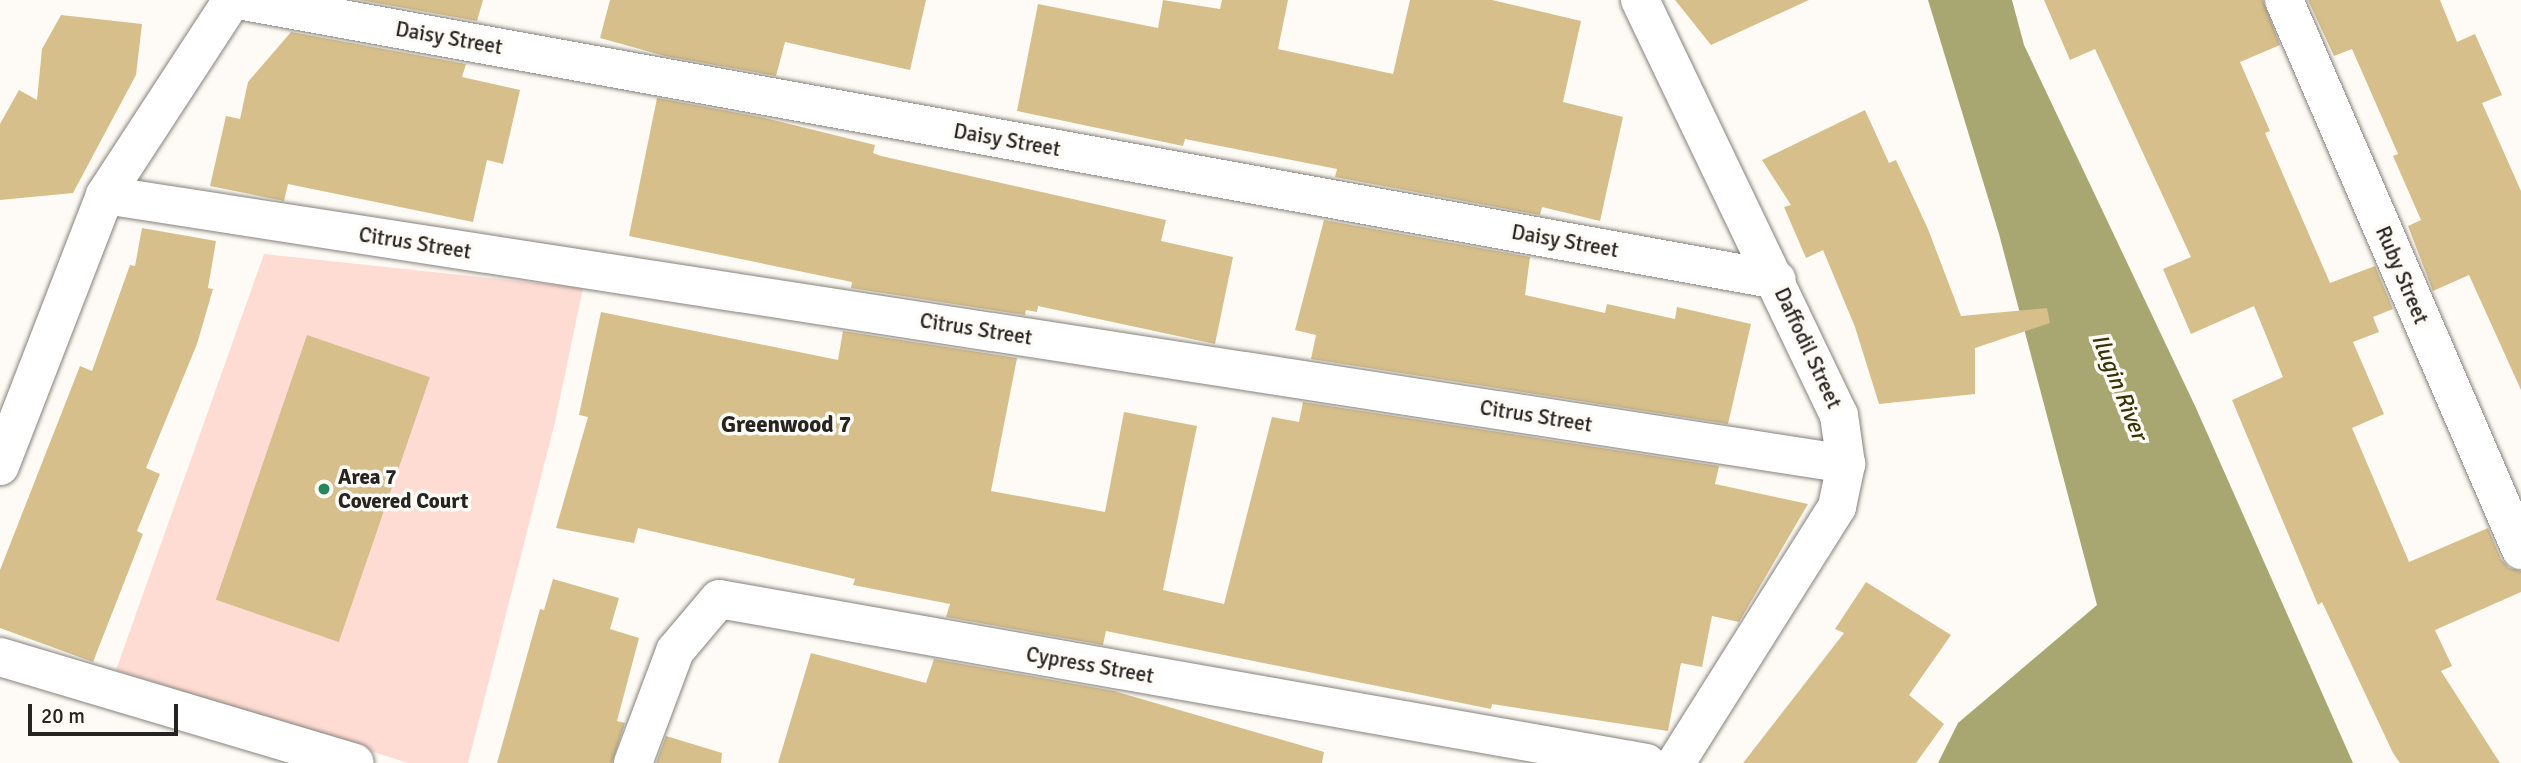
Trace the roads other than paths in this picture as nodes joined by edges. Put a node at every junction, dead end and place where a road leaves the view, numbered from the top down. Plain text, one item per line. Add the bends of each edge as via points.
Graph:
1 (232, 0) edge
2 (238, 0) edge
3 (1640, 0) edge
4 (2284, 0) edge
5 (105, 195) junction
6 (1777, 280) junction
7 (1846, 464) junction
8 (0, 466) edge
9 (2521, 550) edge
10 (0, 657) edge
11 (355, 763) edge
12 (633, 763) edge
13 (1647, 763) edge
14 (1676, 763) edge

1 - 5 street
2 - 6 street, Daisy Street
3 - 6 street, Daffodil Street
4 - 9 street, Ruby Street
5 - 7 street, Citrus Street
5 - 8 street
6 - 7 street, Daffodil Street via 1839,415
7 - 14 street, Daffodil Street via 1837,507
10 - 11 street
12 - 13 street, Cypress Street via 676,651 719,599

